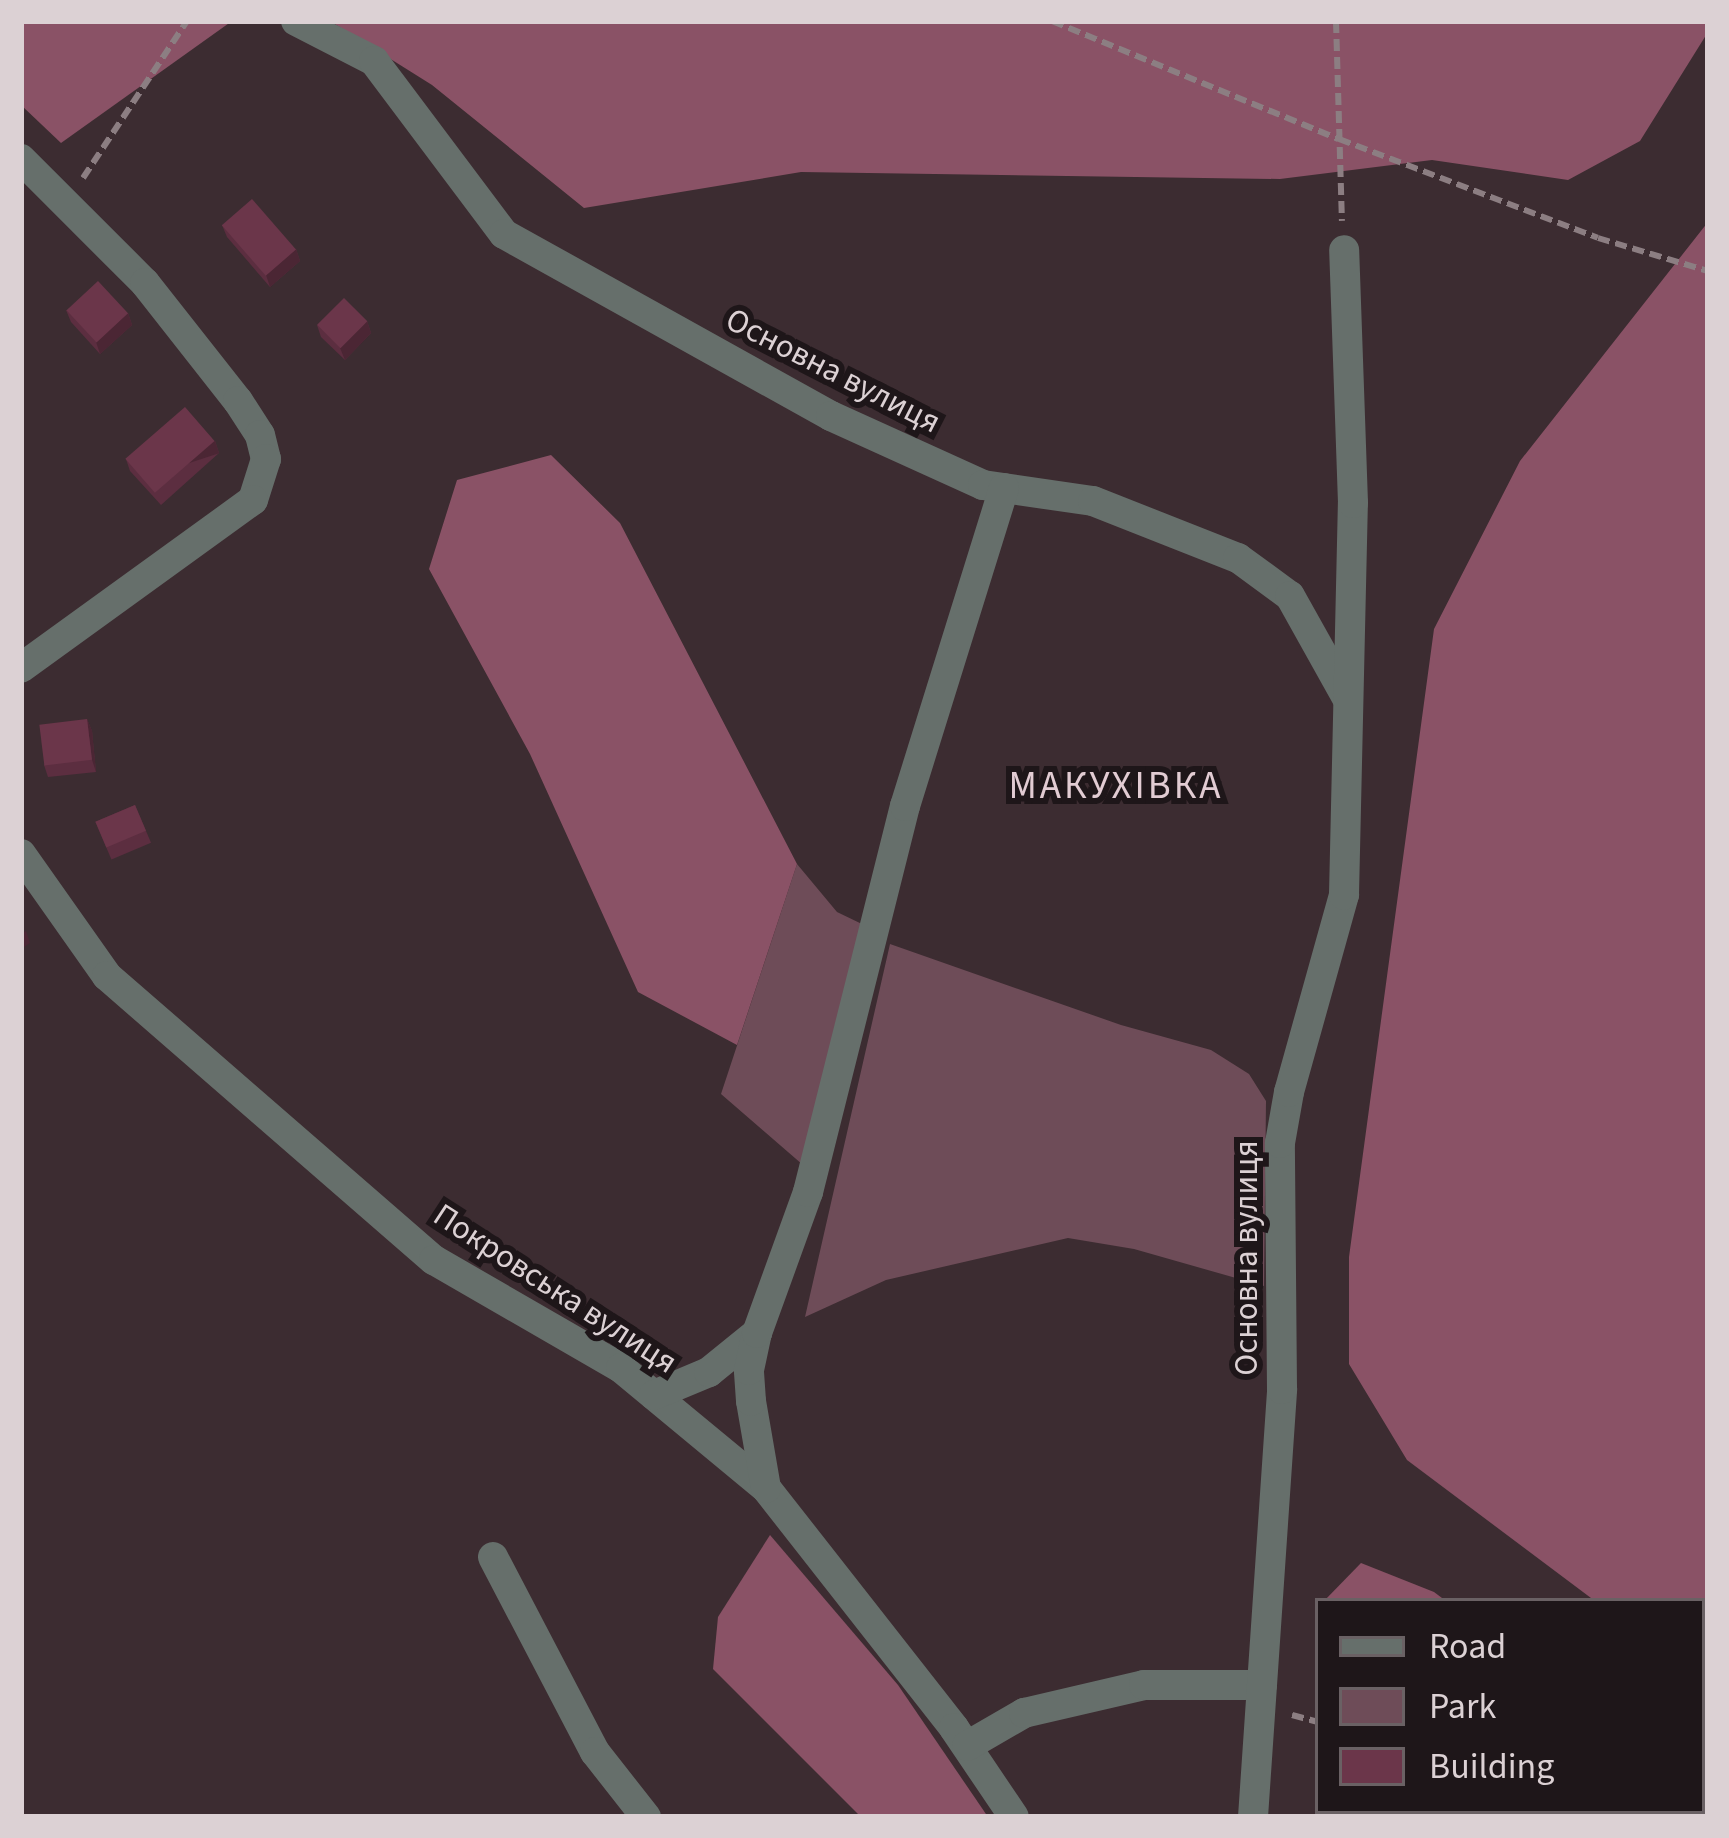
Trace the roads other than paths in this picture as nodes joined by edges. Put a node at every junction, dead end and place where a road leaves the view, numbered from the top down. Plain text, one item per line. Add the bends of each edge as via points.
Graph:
1 (296, 21) edge
2 (21, 159) edge
3 (1343, 250) road end
4 (1004, 488) junction
5 (1352, 593) junction
6 (1290, 596) junction
7 (21, 668) edge
8 (1351, 706) junction
9 (21, 854) edge
10 (757, 1333) junction
11 (654, 1395) junction
12 (766, 1488) junction
13 (493, 1557) dead end
14 (1262, 1685) junction
15 (968, 1746) junction
16 (646, 1817) edge
17 (1014, 1817) edge
18 (1253, 1817) edge

1 - 4 street, Основна вулиця via 374,61 504,234 831,416
2 - 7 street via 145,283 238,401 266,459 253,500 236,515
3 - 5 street, Основна вулиця
4 - 6 street, Основна вулиця via 1093,501 1238,558
4 - 10 street via 905,806 808,1192
5 - 6 street via 1315,607
5 - 8 street, Основна вулиця
6 - 8 street, Основна вулиця
8 - 14 street, Основна вулиця via 1344,895 1280,1143 1282,1389
9 - 11 street, Покровська вулиця via 107,976 434,1260
10 - 11 street via 709,1372
10 - 12 street via 750,1386
11 - 12 street, Покровська вулиця
12 - 15 street, Покровська вулиця
13 - 16 street via 595,1753
14 - 15 street via 1144,1685 1090,1696 1024,1713
14 - 18 street, Основна вулиця
15 - 17 street, Покровська вулиця

